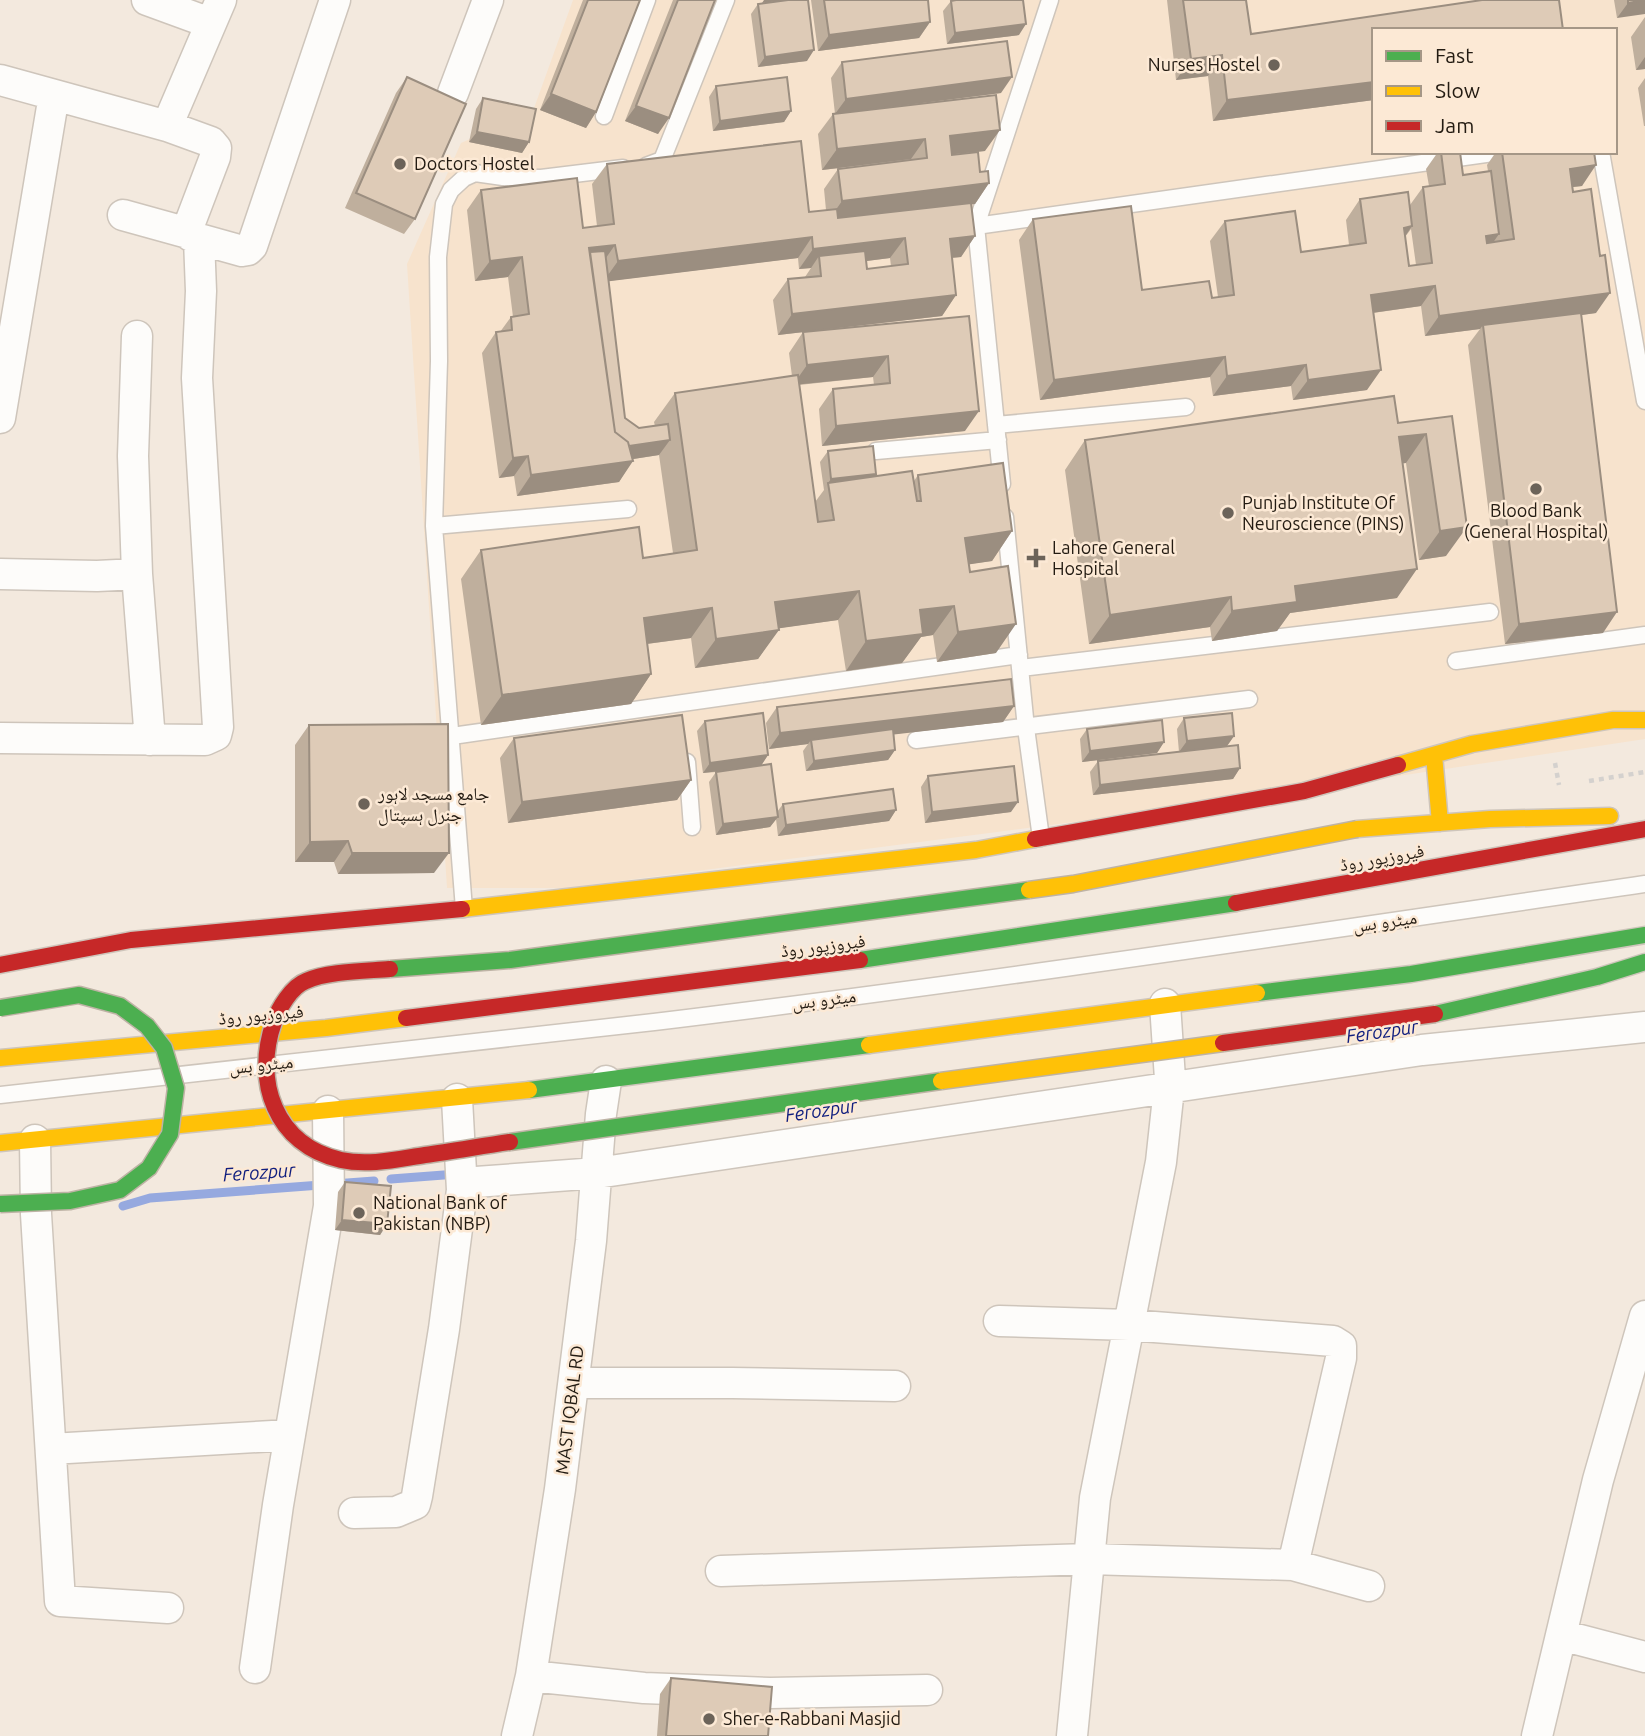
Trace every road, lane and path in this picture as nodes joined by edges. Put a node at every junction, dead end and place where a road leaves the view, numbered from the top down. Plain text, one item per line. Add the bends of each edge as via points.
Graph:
1 (147, 0) edge
2 (335, 0) edge
3 (488, 0) edge
4 (647, 0) edge
5 (726, 0) edge
6 (1050, 0) edge
7 (215, 11) edge
8 (0, 80) edge
9 (453, 93) dead end
10 (54, 95) junction
11 (604, 116) edge
12 (167, 126) junction
13 (1486, 154) edge
14 (1601, 154) edge
15 (123, 215) dead end
16 (976, 226) junction
17 (194, 236) junction
18 (137, 336) dead end
19 (1645, 401) edge
20 (1186, 407) dead end
21 (0, 418) edge
22 (997, 433) junction
23 (877, 451) edge
24 (628, 509) dead end
25 (434, 526) junction
26 (0, 574) edge
27 (137, 574) junction
28 (1490, 612) dead end
29 (1645, 635) edge
30 (1456, 661) dead end
31 (1020, 662) junction
32 (1250, 699) dead end
33 (1645, 720) edge
34 (1026, 728) junction
35 (452, 736) junction
36 (0, 738) edge
37 (150, 740) junction
38 (916, 740) edge
39 (685, 745) edge
40 (1434, 755) junction
41 (1645, 772) edge
42 (1584, 781) dead end
43 (1572, 783) dead end
44 (1559, 785) dead end
45 (1645, 815) edge
46 (1440, 823) junction
47 (692, 827) dead end
48 (1645, 829) edge
49 (1041, 838) junction
50 (1645, 884) edge
51 (464, 909) junction
52 (1645, 934) edge
53 (1645, 962) edge
54 (0, 965) edge
55 (1165, 1004) junction
56 (0, 1008) edge
57 (1645, 1027) edge
58 (0, 1058) edge
59 (606, 1081) junction
60 (1169, 1087) junction
61 (0, 1096) edge
62 (457, 1099) junction
63 (328, 1111) junction
64 (35, 1140) junction
65 (0, 1143) edge
66 (597, 1173) junction
67 (462, 1184) junction
68 (0, 1204) edge
69 (1645, 1316) edge
70 (999, 1321) dead end
71 (1129, 1325) junction
72 (574, 1383) junction
73 (895, 1386) dead end
74 (290, 1435) junction
75 (51, 1449) junction
76 (354, 1513) dead end
77 (1089, 1559) junction
78 (1293, 1565) junction
79 (721, 1571) dead end
80 (1369, 1586) dead end
81 (169, 1608) dead end
82 (1561, 1634) junction
83 (1645, 1657) edge
84 (255, 1668) dead end
85 (531, 1676) junction
86 (927, 1690) dead end
87 (517, 1736) edge
88 (1072, 1736) edge
89 (1537, 1736) edge

1 - 7 street
2 - 17 street via 252,246 242,251
3 - 9 street
4 - 11 lane
5 - 25 lane via 662,160 541,178 475,173 451,190 443,204 438,257
6 - 16 lane
7 - 12 street
8 - 10 street
10 - 12 street
10 - 21 street
12 - 17 street via 216,148 188,228
13 - 16 lane
14 - 19 lane
15 - 17 street
16 - 22 lane
17 - 37 street via 201,290 197,378 218,727 216,735 205,740
18 - 27 street via 133,456
20 - 22 lane
22 - 23 lane
22 - 31 lane
24 - 25 lane
25 - 35 lane
26 - 27 street
27 - 37 street
28 - 31 lane
29 - 30 lane
31 - 34 lane
31 - 35 lane via 682,710
32 - 34 lane
33 - 40 main road via 1613,720 1472,744
34 - 38 lane
34 - 49 lane
35 - 51 lane
36 - 37 street
39 - 47 lane
40 - 46 main road
40 - 49 main road via 1304,792
41 - 42 path
43 - 44 path
45 - 46 main road
46 - 53 main road, bridge via 1357,829 1073,884 510,960 344,973 304,981 279,1007 266,1044 266,1083 279,1119 302,1145 340,1160 374,1163 1435,1014
48 - 58 main road, فیروزپور روڈ via 1265,899 926,952 326,1028
49 - 51 main road via 976,850
50 - 61 lane, میٹرو بس via 1089,965 653,1022
51 - 54 main road via 131,940
52 - 55 main road via 1410,974
55 - 59 main road
55 - 60 street
56 - 68 main road, bridge via 79,995 120,1006 147,1026 164,1048 176,1088 170,1134 149,1168 120,1190 70,1201
57 - 60 street via 1422,1050
59 - 62 main road
59 - 66 street, MAST IQBAL RD
60 - 66 street
60 - 71 street via 1161,1162
62 - 63 main road
62 - 67 street
63 - 64 main road
63 - 74 street via 329,1206
64 - 65 main road
64 - 75 street
66 - 67 street
66 - 72 street, MAST IQBAL RD
67 - 76 street via 415,1504 397,1512
69 - 82 street via 1598,1480
70 - 71 street
71 - 77 street via 1095,1498
71 - 78 street via 1333,1341 1340,1346
72 - 73 street
72 - 85 street, MAST IQBAL RD
74 - 75 street
74 - 84 street
75 - 81 street via 60,1601
77 - 78 street
77 - 79 street
77 - 88 street
78 - 80 street
82 - 83 street
82 - 89 street
85 - 86 street via 644,1688 770,1693
85 - 87 street, MAST IQBAL RD

